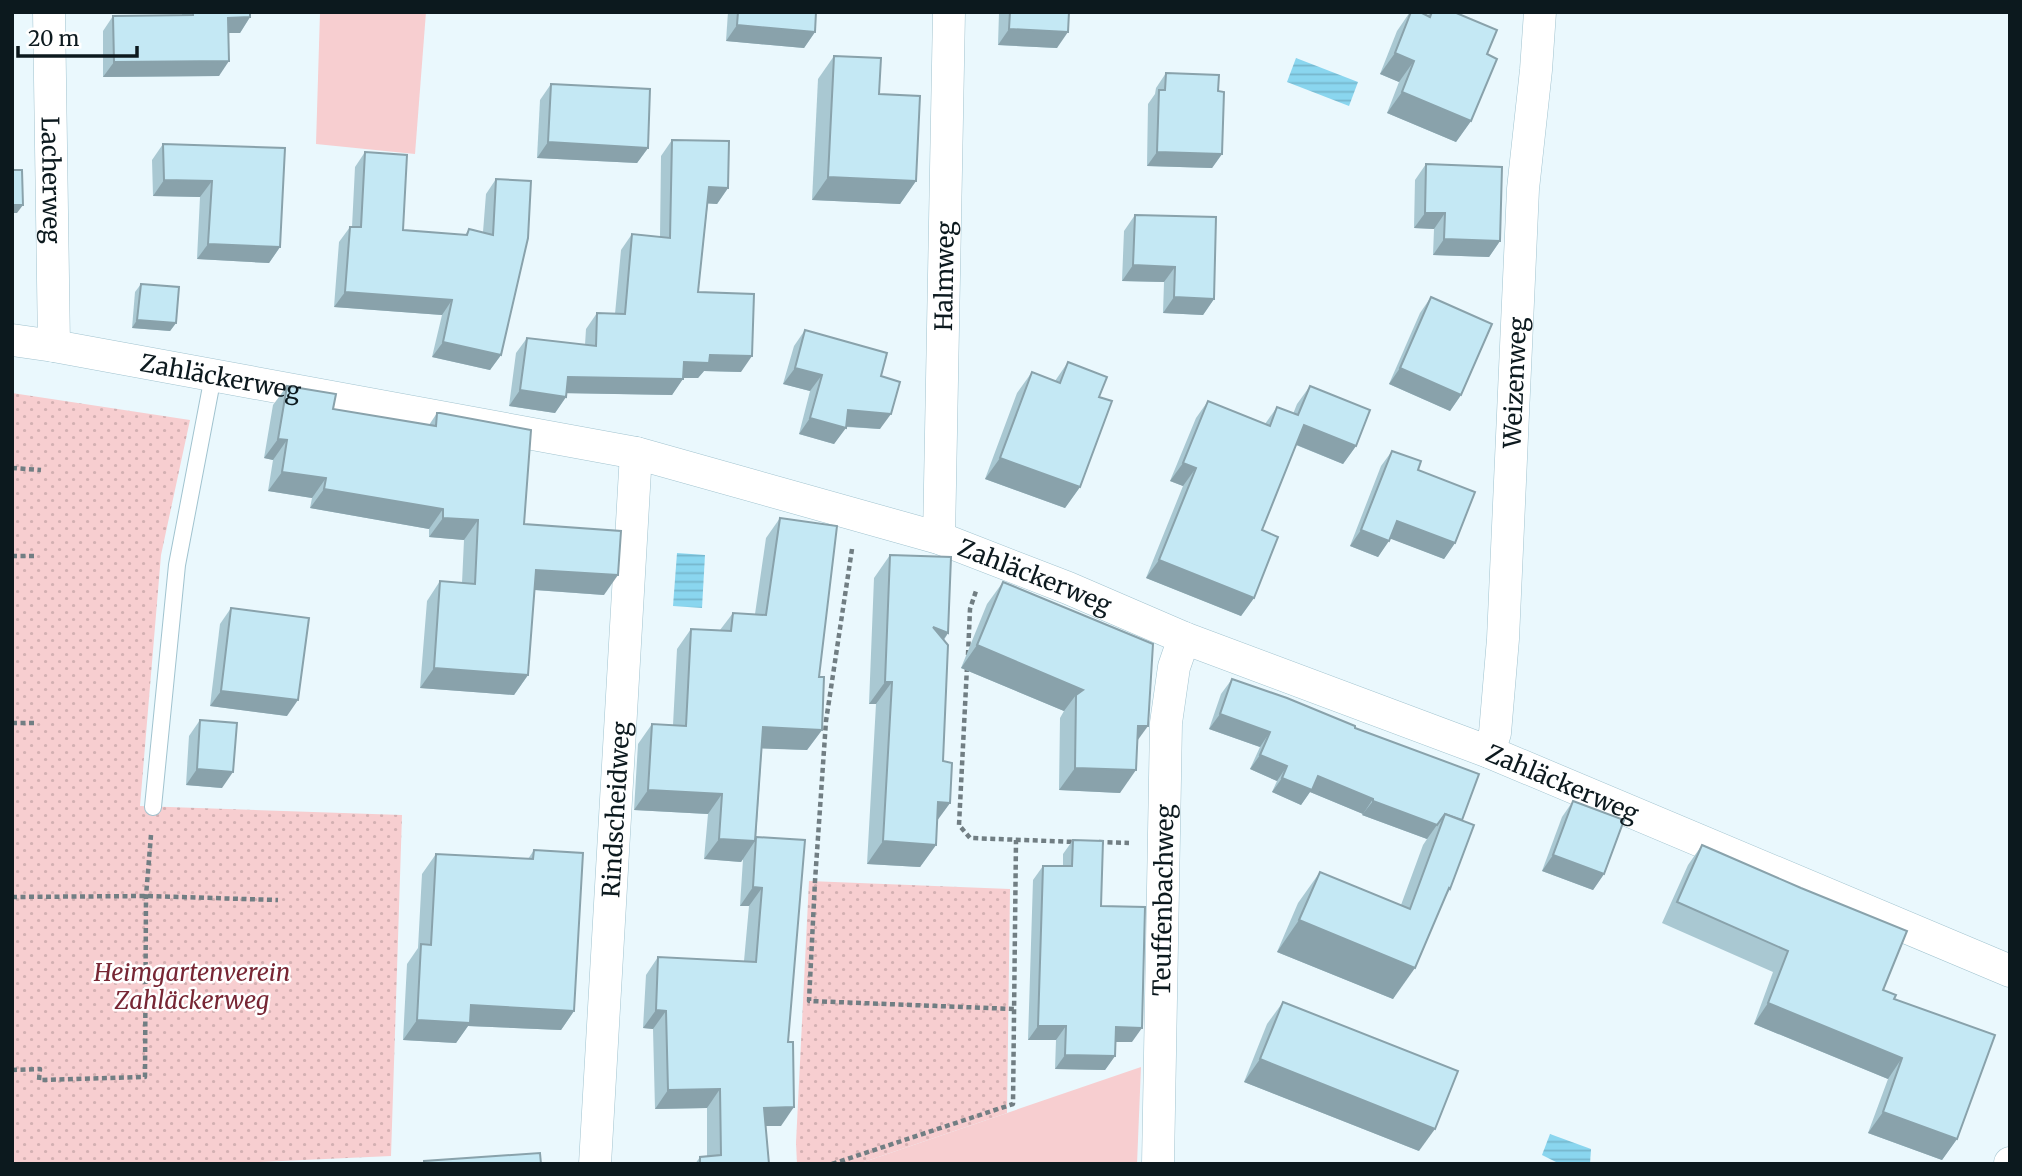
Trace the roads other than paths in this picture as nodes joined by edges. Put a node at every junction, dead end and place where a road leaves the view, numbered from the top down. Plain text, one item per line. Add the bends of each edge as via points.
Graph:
1 (49, 12) edge
2 (949, 12) edge
3 (1540, 12) edge
4 (12, 340) edge
5 (54, 346) junction
6 (213, 376) junction
7 (636, 453) junction
8 (939, 538) junction
9 (1184, 638) junction
10 (1489, 752) junction
11 (153, 807) road end
12 (2010, 971) edge
13 (596, 1164) edge
14 (1158, 1164) edge

1 - 5 street, Lacherweg
2 - 8 street, Halmweg
3 - 10 street, Weizenweg via 1523,189 1503,639
4 - 5 street, Zahläckerweg
5 - 6 street, Zahläckerweg
6 - 7 street, Zahläckerweg
6 - 11 lane via 177,565
7 - 8 street, Zahläckerweg
7 - 13 street, Rindscheidweg
8 - 9 street, Zahläckerweg
9 - 10 street, Zahläckerweg
9 - 14 street, Teuffenbachweg via 1174,667 1166,723
10 - 12 street, Zahläckerweg

